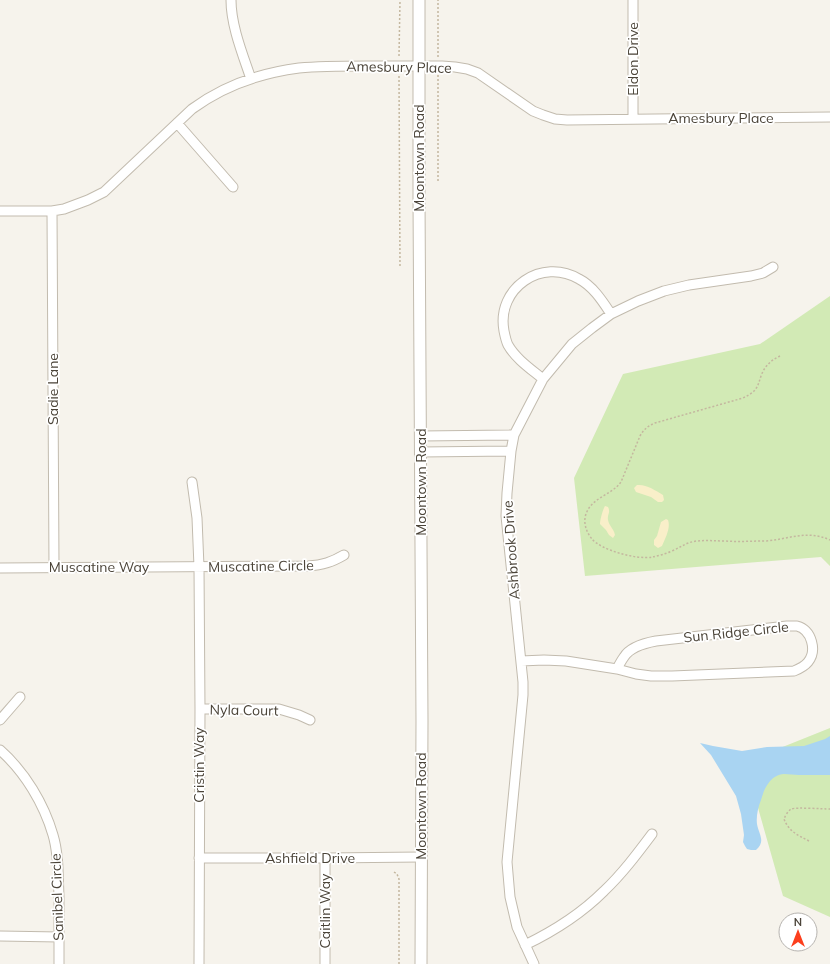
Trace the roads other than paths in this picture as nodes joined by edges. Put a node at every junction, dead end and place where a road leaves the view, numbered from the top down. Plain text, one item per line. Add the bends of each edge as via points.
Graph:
1 (231, 0) edge
2 (419, 0) edge
3 (632, 0) edge
4 (419, 66) junction
5 (251, 79) junction
6 (830, 117) edge
7 (633, 118) junction
8 (177, 123) junction
9 (233, 187) dead end
10 (0, 211) edge
11 (52, 211) junction
12 (773, 267) dead end
13 (612, 314) junction
14 (543, 379) junction
15 (514, 435) junction
16 (421, 436) junction
17 (421, 452) junction
18 (511, 452) junction
19 (192, 482) dead end
20 (344, 555) dead end
21 (199, 567) junction
22 (0, 568) edge
23 (54, 568) junction
24 (521, 661) junction
25 (618, 669) junction
26 (20, 697) dead end
27 (200, 709) junction
28 (0, 720) edge
29 (310, 720) dead end
30 (0, 750) edge
31 (652, 834) dead end
32 (421, 857) junction
33 (199, 858) junction
34 (325, 858) junction
35 (0, 936) edge
36 (59, 937) junction
37 (525, 945) junction
38 (59, 964) edge
39 (199, 964) edge
40 (325, 964) edge
41 (421, 964) edge
42 (534, 964) edge

1 - 5 street via 235,28
2 - 4 street, Moontown Road
3 - 7 street, Eldon Drive
4 - 5 street, Amesbury Place via 299,68
4 - 7 street, Amesbury Place via 467,69 533,110 555,118
4 - 16 street, Moontown Road
5 - 8 street, Amesbury Place via 205,100
6 - 7 street, Amesbury Place
8 - 9 street
8 - 11 street, Amesbury Place via 104,192 76,206
10 - 11 street, Amesbury Place
11 - 23 street, Sadie Lane
12 - 13 street, Ashbrook Drive via 751,276 664,291
13 - 14 street, Ashbrook Drive via 572,344
13 - 14 street via 587,284 562,272 536,274 519,284 505,308 505,336 516,356
14 - 15 street, Ashbrook Drive
15 - 16 street
15 - 18 street, Ashbrook Drive
16 - 17 street, Moontown Road
17 - 18 street
17 - 32 street, Moontown Road
18 - 24 street, Ashbrook Drive via 506,516
19 - 21 street, Cristin Way via 197,518
20 - 21 street, Muscatine Circle via 318,565
21 - 23 street, Muscatine Way
21 - 27 street, Cristin Way
22 - 23 street, Muscatine Way
24 - 25 street, Sun Ridge Circle via 566,661
24 - 37 street, Ashbrook Drive via 523,695 507,862 510,897 517,927
25 - 25 street, Sun Ridge Circle via 651,676 794,671 807,663 812,656 813,646 810,636 797,626 656,640 630,651 624,656
26 - 28 street
27 - 29 street, Nyla Court via 280,709
27 - 33 street, Cristin Way
30 - 36 street, Sanibel Circle via 14,764 38,798 53,836 58,868
31 - 37 street via 605,891 562,925
32 - 34 street, Ashfield Drive
32 - 41 street, Moontown Road
33 - 34 street, Ashfield Drive
33 - 39 street, Cristin Way
34 - 40 street, Caitlin Way
35 - 36 street
36 - 38 street, Sanibel Circle
37 - 42 street, Ashbrook Drive

